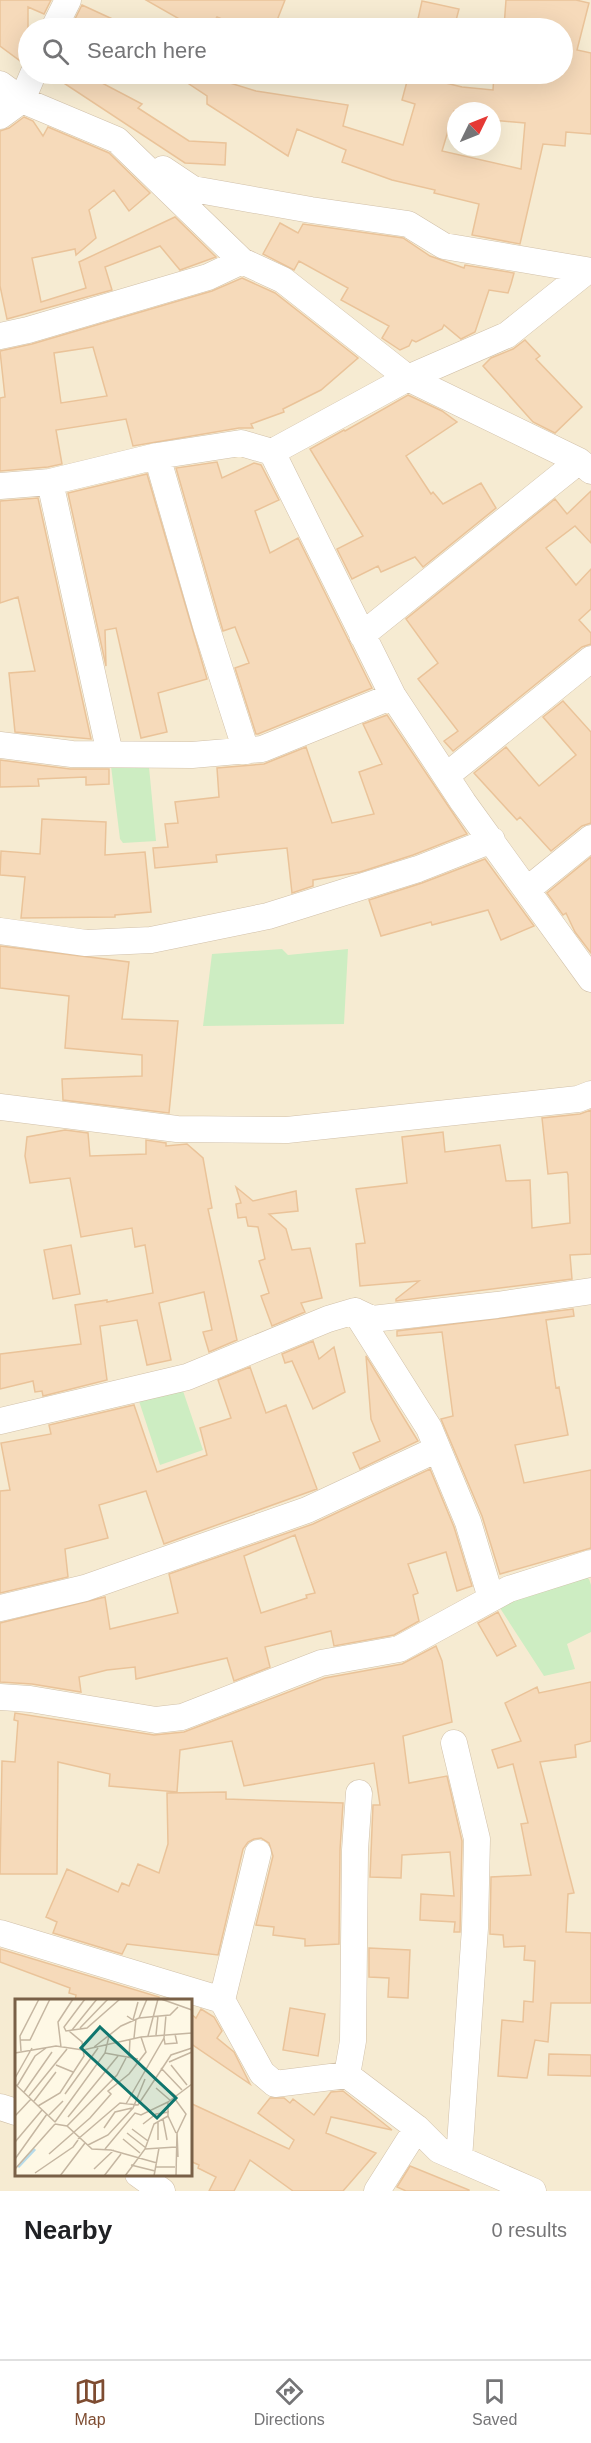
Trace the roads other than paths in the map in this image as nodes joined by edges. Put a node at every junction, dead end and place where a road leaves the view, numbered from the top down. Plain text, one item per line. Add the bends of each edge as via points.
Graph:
1 (68, 0) edge
2 (59, 18) edge
3 (0, 84) edge
4 (29, 84) edge
5 (22, 100) junction
6 (0, 116) edge
7 (117, 140) junction
8 (242, 261) junction
9 (589, 271) edge
10 (0, 336) edge
11 (408, 378) junction
12 (272, 452) junction
13 (157, 456) junction
14 (585, 466) edge
15 (50, 482) junction
16 (0, 486) edge
17 (362, 635) junction
18 (591, 659) edge
19 (393, 696) junction
20 (0, 745) edge
21 (246, 751) junction
22 (110, 754) junction
23 (446, 776) junction
24 (591, 838) edge
25 (492, 840) junction
26 (528, 889) junction
27 (0, 931) edge
28 (591, 979) edge
29 (591, 1094) edge
30 (0, 1107) edge
31 (591, 1291) edge
32 (355, 1311) junction
33 (0, 1421) edge
34 (437, 1447) junction
35 (591, 1563) edge
36 (491, 1598) junction
37 (0, 1608) edge
38 (0, 1696) edge
39 (454, 1743) dead end
40 (359, 1793) dead end
41 (258, 1853) dead end
42 (0, 1933) edge
43 (222, 2000) junction
44 (347, 2075) junction
45 (0, 2107) edge
46 (15, 2112) edge
47 (417, 2128) junction
48 (459, 2159) junction
49 (140, 2176) edge
50 (162, 2191) edge
51 (377, 2191) edge
52 (533, 2191) edge

1 - 2 street
3 - 5 street
4 - 5 street
5 - 6 street
5 - 7 street
7 - 8 street
7 - 9 street via 193,189 408,224 444,246
8 - 10 street via 208,278
8 - 11 street via 284,280
9 - 11 street via 507,334
11 - 12 street
11 - 14 street
12 - 13 street via 241,443
12 - 17 street
13 - 15 street
13 - 21 street
14 - 17 street
15 - 16 street
15 - 22 street
17 - 19 street
18 - 23 street
19 - 21 street via 262,749
19 - 23 street
20 - 22 street via 72,754
21 - 22 street
23 - 25 street
24 - 26 street
25 - 26 street
25 - 27 street via 418,869 268,916 151,940 86,944
26 - 28 street
29 - 30 street via 578,1099 287,1130 177,1129
31 - 32 street via 372,1319
32 - 33 street via 187,1377
32 - 34 street
34 - 36 street via 468,1522
34 - 37 street via 308,1510 85,1588
35 - 36 street via 509,1588
36 - 38 street via 399,1648 321,1663 182,1717 156,1720
39 - 48 street via 477,1839
40 - 44 street via 353,2041
41 - 43 street
42 - 43 street
43 - 44 street via 262,2073 275,2084
44 - 47 street
45 - 46 street
47 - 48 street via 439,2150
47 - 51 street
48 - 52 street
49 - 50 street

